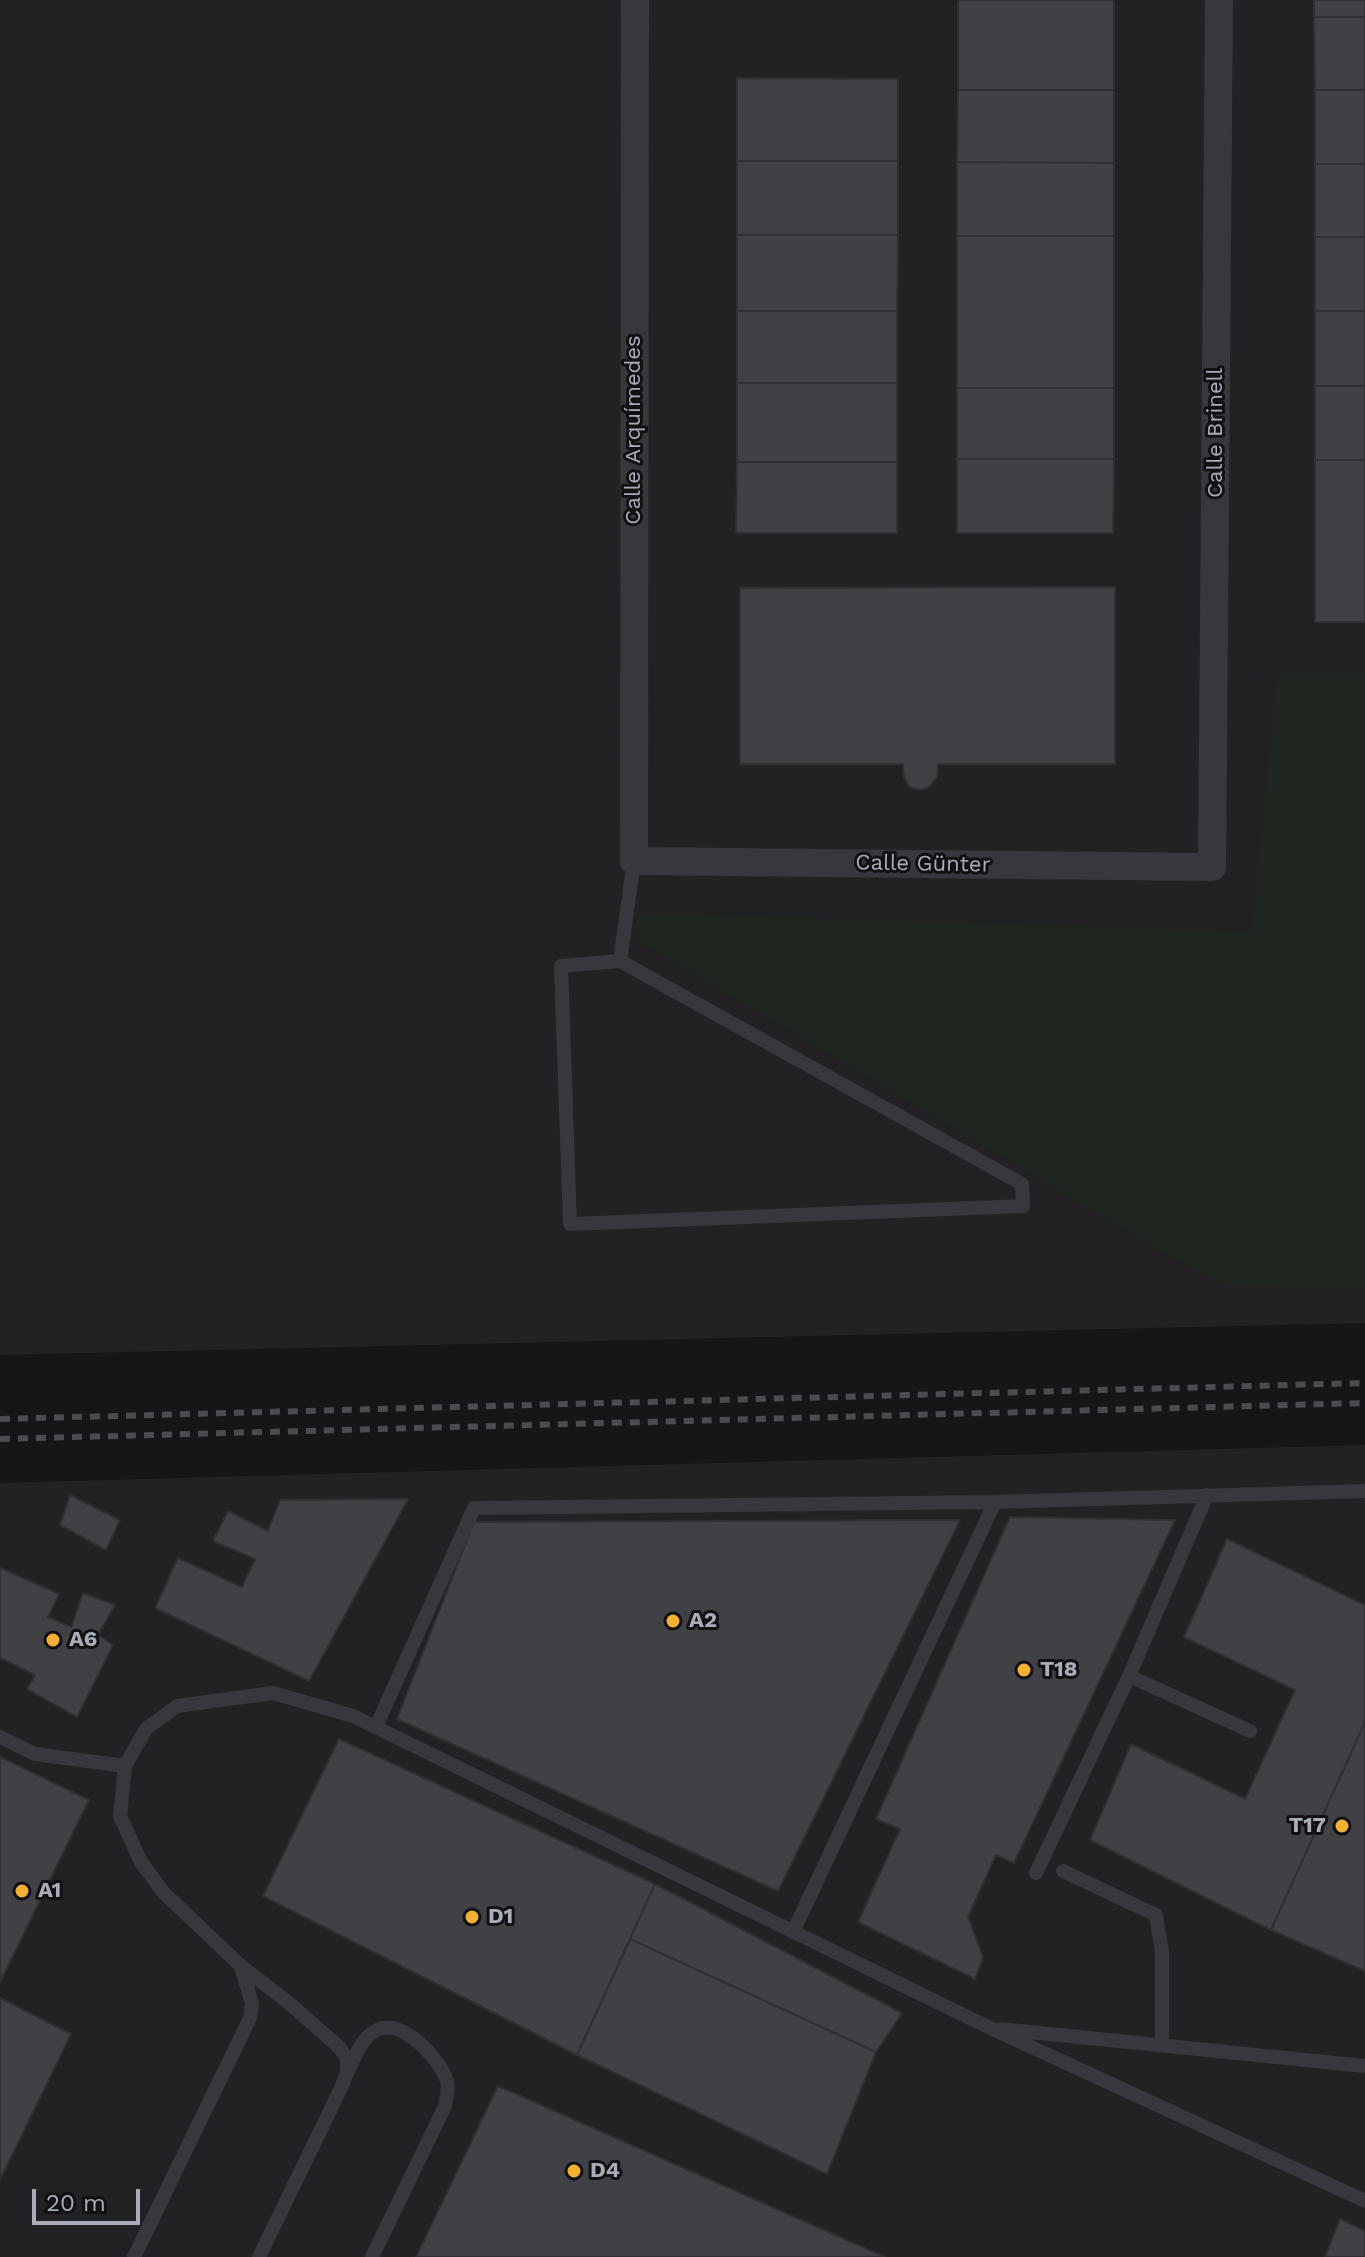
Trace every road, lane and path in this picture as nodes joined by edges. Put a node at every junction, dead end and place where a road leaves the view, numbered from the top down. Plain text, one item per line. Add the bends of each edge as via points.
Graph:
1 (635, 0) edge
2 (1219, 0) edge
3 (634, 861) junction
4 (1212, 867) joint
5 (620, 961) junction
6 (1365, 1491) edge
7 (1207, 1495) junction
8 (995, 1502) junction
9 (1129, 1676) junction
10 (376, 1727) junction
11 (1250, 1731) dead end
12 (0, 1737) edge
13 (125, 1766) junction
14 (1063, 1871) dead end
15 (1036, 1873) dead end
16 (793, 1932) junction
17 (241, 1966) junction
18 (988, 2027) junction
19 (1162, 2045) junction
20 (1365, 2066) edge
21 (347, 2073) junction
22 (1365, 2201) edge
23 (134, 2257) edge
24 (259, 2257) edge
25 (372, 2257) edge

1 - 3 street, Calle Arquímedes
2 - 4 street, Calle Brinell
3 - 4 street, Calle Günter
3 - 5 lane
5 - 5 lane via 561,966 570,1224 1023,1206 1022,1184
6 - 7 lane
7 - 8 lane
7 - 9 lane
8 - 10 lane via 474,1508
8 - 16 lane
9 - 11 lane
9 - 15 lane
10 - 13 lane via 273,1693 177,1706 146,1729
10 - 16 lane
12 - 13 lane via 35,1754
13 - 17 lane via 120,1816 141,1862 163,1892
14 - 19 lane via 1156,1915 1162,1952
16 - 18 lane
17 - 21 lane via 339,2047 347,2058
17 - 23 lane via 252,2003 250,2018
18 - 19 lane
18 - 22 lane
19 - 20 lane
21 - 24 lane
21 - 25 lane via 367,2036 396,2027 439,2063 448,2084 445,2106

